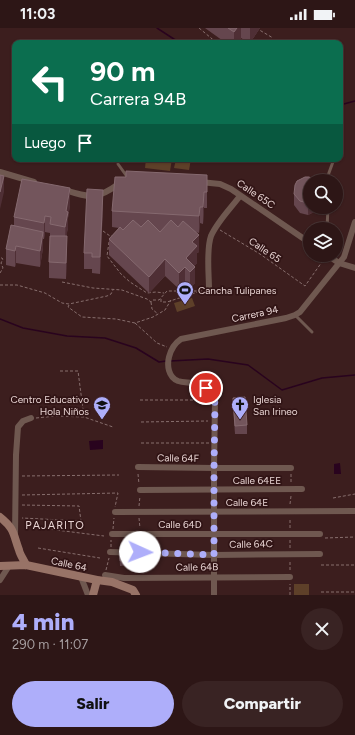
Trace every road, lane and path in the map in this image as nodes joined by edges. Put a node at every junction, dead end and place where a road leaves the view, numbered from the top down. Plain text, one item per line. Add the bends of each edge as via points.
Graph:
1 (199, 28) edge
2 (256, 28) edge
3 (273, 38) dead end
4 (213, 40) edge
5 (333, 162) edge
6 (118, 164) dead end
7 (0, 172) edge
8 (329, 174) edge
9 (131, 177) joint
10 (196, 182) edge
11 (39, 183) edge
12 (54, 188) edge
13 (240, 196) junction
14 (355, 222) edge
15 (216, 227) junction
16 (103, 230) edge
17 (110, 236) junction
18 (116, 236) edge
19 (303, 238) edge
20 (0, 256) edge
21 (322, 262) edge
22 (339, 263) junction
23 (355, 268) edge
24 (0, 273) edge
25 (62, 282) dead end
26 (0, 285) edge
27 (209, 289) joint
28 (113, 290) junction
29 (201, 291) junction
30 (165, 293) junction
31 (160, 298) junction
32 (172, 300) junction
33 (151, 302) junction
34 (69, 304) junction
35 (158, 314) junction
36 (295, 315) junction
37 (135, 323) junction
38 (312, 332) dead end
39 (170, 354) junction
40 (60, 371) dead end
41 (140, 400) dead end
42 (215, 400) junction
43 (84, 417) junction
44 (31, 418) joint
45 (215, 421) junction
46 (141, 422) dead end
47 (113, 427) dead end
48 (141, 443) dead end
49 (215, 443) junction
50 (138, 467) dead end
51 (214, 468) junction
52 (291, 468) dead end
53 (119, 475) dead end
54 (16, 476) junction
55 (302, 489) dead end
56 (140, 490) dead end
57 (214, 490) junction
58 (118, 493) dead end
59 (355, 494) edge
60 (15, 496) junction
61 (333, 498) dead end
62 (15, 504) junction
63 (355, 511) edge
64 (115, 512) dead end
65 (214, 512) junction
66 (0, 517) edge
67 (16, 518) junction
68 (32, 527) dead end
69 (112, 534) dead end
70 (214, 534) junction
71 (15, 535) junction
72 (104, 536) dead end
73 (320, 536) joint
74 (355, 537) edge
75 (38, 548) dead end
76 (110, 552) dead end
77 (320, 554) dead end
78 (214, 555) junction
79 (100, 558) dead end
80 (26, 565) junction
81 (320, 565) dead end
82 (355, 565) edge
83 (0, 566) edge
84 (9, 566) junction
85 (105, 574) dead end
86 (81, 577) junction
87 (214, 577) junction
88 (290, 577) dead end
89 (0, 580) edge
90 (97, 580) junction
91 (134, 592) edge
92 (321, 592) dead end
93 (355, 592) edge
94 (88, 595) edge
95 (93, 595) edge
96 (214, 595) edge

1 - 4 path
2 - 3 path
5 - 8 lane
6 - 9 lane
7 - 11 street
9 - 12 street via 99,196 85,196
10 - 13 street, Calle 65C via 220,184
13 - 15 street
13 - 19 street, Calle 65C
14 - 22 street
15 - 21 path, Calle 65 via 305,286
15 - 27 street via 209,247
16 - 17 path
17 - 18 path
17 - 30 path via 107,256 121,274 147,293
20 - 24 path via 3,259 3,268
22 - 23 street
22 - 36 street
25 - 28 path
26 - 34 path via 17,285 45,293 62,303
27 - 29 path
28 - 33 path via 132,293
28 - 34 path via 107,296
29 - 30 path
29 - 32 path
30 - 31 path
31 - 32 path via 161,302
31 - 33 path
32 - 35 path via 165,310
33 - 35 path via 152,309
34 - 37 path via 68,307 82,317
35 - 37 path
36 - 38 lane
36 - 39 street, Carrera 94 via 189,337 177,342
37 - 39 path via 157,343 166,346
39 - 42 street via 169,369 172,376 178,381 202,386
40 - 43 path via 78,371
41 - 42 path
42 - 45 street
43 - 44 path
43 - 47 path
44 - 54 street via 23,421 18,427
45 - 46 path
45 - 49 street
48 - 49 path
49 - 51 street
50 - 51 street, Calle 64F
51 - 52 street, Calle 64F
51 - 57 street
53 - 54 path
54 - 60 street
55 - 57 street, Calle 64EE
56 - 57 street, Calle 64EE
57 - 65 street
58 - 60 path
59 - 61 path
60 - 62 street
62 - 67 street
62 - 67 path via 79,506 81,521
63 - 65 street, Calle 64E
64 - 65 street, Calle 64E
65 - 70 street
66 - 71 street
67 - 71 street
68 - 72 path
69 - 70 street, Calle 64D
70 - 73 street, Calle 64D
70 - 78 street
71 - 80 street
73 - 74 path
75 - 79 path
76 - 78 street, Calle 64C
77 - 78 street, Calle 64C
78 - 87 street
80 - 84 street, Calle 64
80 - 86 street, Calle 64
81 - 82 path
83 - 84 street, Calle 64
84 - 89 street
85 - 87 street, Calle 64B via 124,578
86 - 90 street, Calle 64
86 - 94 street
87 - 88 street, Calle 64B
87 - 96 street
90 - 91 street, Calle 64 via 112,582
90 - 95 street
92 - 93 path

